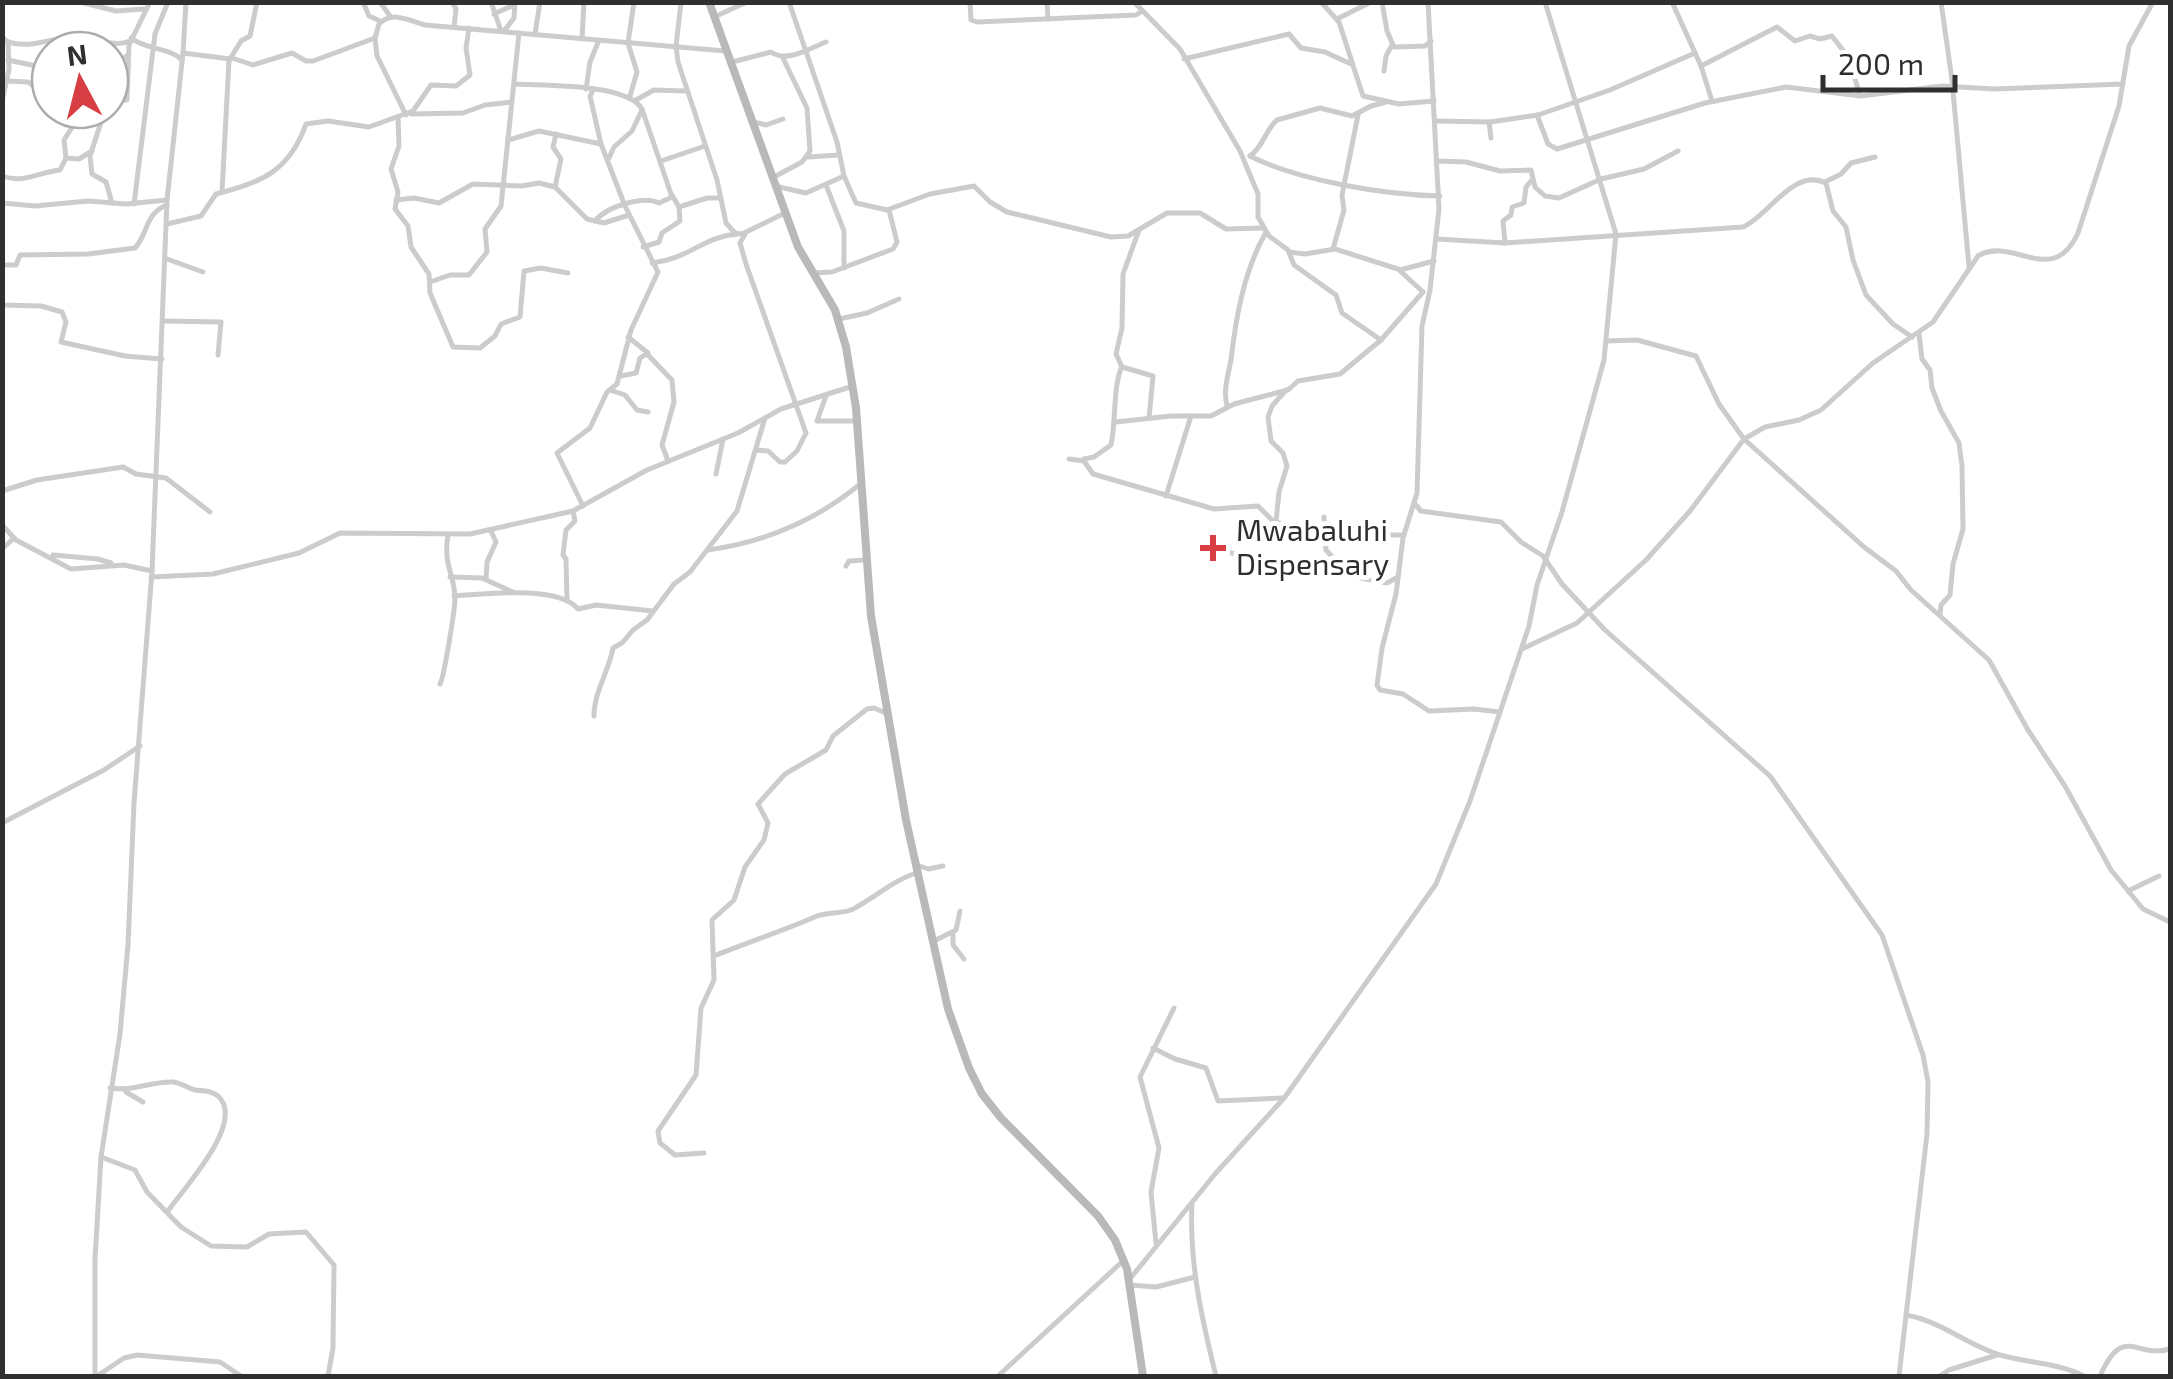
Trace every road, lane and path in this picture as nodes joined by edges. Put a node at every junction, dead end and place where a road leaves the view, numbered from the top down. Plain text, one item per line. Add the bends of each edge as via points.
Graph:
1 (80, 2) edge
2 (150, 2) edge
3 (168, 2) edge
4 (186, 2) edge
5 (257, 2) edge
6 (363, 2) edge
7 (380, 2) edge
8 (452, 2) edge
9 (491, 2) edge
10 (540, 2) edge
11 (584, 2) edge
12 (634, 2) edge
13 (681, 2) edge
14 (709, 2) edge
15 (747, 2) edge
16 (789, 2) edge
17 (970, 2) edge
18 (1047, 2) edge
19 (1134, 2) edge
20 (1321, 2) edge
21 (1371, 2) edge
22 (1382, 2) edge
23 (1428, 2) edge
24 (1544, 2) edge
25 (1672, 2) edge
26 (1940, 2) edge
27 (2153, 2) edge
28 (515, 3) edge
29 (1117, 6) dead end
30 (1355, 6) edge
31 (144, 9) junction
32 (1142, 10) junction
33 (494, 14) junction
34 (1117, 15) junction
35 (714, 16) junction
36 (392, 18) junction
37 (1048, 18) junction
38 (1337, 18) junction
39 (380, 21) junction
40 (454, 27) junction
41 (469, 28) junction
42 (502, 31) junction
43 (519, 32) junction
44 (535, 34) junction
45 (375, 38) junction
46 (5, 39) edge
47 (582, 39) junction
48 (131, 40) junction
49 (599, 40) junction
50 (826, 42) dead end
51 (628, 43) junction
52 (1428, 44) junction
53 (130, 45) edge
54 (1392, 45) junction
55 (676, 46) junction
56 (153, 47) junction
57 (806, 50) junction
58 (728, 51) junction
59 (1695, 53) junction
60 (183, 57) junction
61 (782, 58) junction
62 (230, 59) junction
63 (1184, 59) junction
64 (8, 60) junction
65 (732, 62) junction
66 (1352, 64) junction
67 (30, 65) edge
68 (1700, 66) junction
69 (1384, 71) dead end
70 (6, 81) junction
71 (30, 84) edge
72 (515, 84) junction
73 (2123, 84) junction
74 (1952, 86) junction
75 (590, 89) junction
76 (686, 91) junction
77 (1860, 96) junction
78 (633, 98) junction
79 (1434, 101) junction
80 (1576, 101) junction
81 (2, 102) edge
82 (513, 102) junction
83 (1386, 102) junction
84 (1712, 102) junction
85 (642, 109) junction
86 (1358, 114) junction
87 (404, 115) junction
88 (1537, 115) junction
89 (783, 118) dead end
90 (752, 120) junction
91 (1436, 121) junction
92 (1489, 122) junction
93 (70, 130) edge
94 (99, 130) edge
95 (556, 134) junction
96 (1491, 138) dead end
97 (508, 140) junction
98 (1589, 140) junction
99 (601, 144) junction
100 (706, 146) junction
101 (92, 151) junction
102 (1678, 151) dead end
103 (841, 154) junction
104 (808, 157) junction
105 (1875, 157) dead end
106 (66, 158) junction
107 (1247, 158) junction
108 (608, 160) junction
109 (661, 161) junction
110 (1438, 161) junction
111 (2, 176) edge
112 (844, 176) junction
113 (1601, 178) junction
114 (1532, 180) junction
115 (773, 182) junction
116 (1825, 182) junction
117 (502, 185) junction
118 (826, 185) junction
119 (1345, 185) junction
120 (555, 187) junction
121 (222, 192) junction
122 (672, 195) junction
123 (1440, 196) junction
124 (720, 198) junction
125 (396, 200) junction
126 (166, 202) junction
127 (2, 203) edge
128 (112, 203) junction
129 (134, 204) junction
130 (625, 206) junction
131 (679, 207) junction
132 (889, 210) junction
133 (786, 212) junction
134 (629, 215) junction
135 (595, 221) junction
136 (167, 224) junction
137 (1139, 229) junction
138 (1265, 230) junction
139 (742, 234) junction
140 (1616, 234) junction
141 (726, 235) junction
142 (1436, 239) junction
143 (740, 242) junction
144 (1505, 243) junction
145 (644, 247) junction
146 (1333, 248) junction
147 (1290, 252) junction
148 (166, 259) junction
149 (1434, 261) junction
150 (652, 263) junction
151 (2, 266) edge
152 (1969, 267) junction
153 (844, 268) junction
154 (1400, 270) junction
155 (203, 272) dead end
156 (568, 272) dead end
157 (813, 273) junction
158 (429, 283) junction
159 (1427, 291) junction
160 (899, 299) dead end
161 (2, 305) edge
162 (164, 320) junction
163 (839, 320) junction
164 (1916, 336) junction
165 (628, 337) junction
166 (1381, 340) junction
167 (1606, 341) junction
168 (647, 354) junction
169 (218, 355) dead end
170 (162, 359) junction
171 (1122, 366) junction
172 (621, 376) junction
173 (853, 386) junction
174 (610, 390) junction
175 (1286, 390) junction
176 (826, 396) junction
177 (795, 404) junction
178 (1227, 406) junction
179 (648, 412) dead end
180 (1192, 416) junction
181 (764, 418) junction
182 (1149, 418) junction
183 (856, 421) junction
184 (1116, 422) junction
185 (724, 439) junction
186 (1744, 439) junction
187 (757, 450) junction
188 (1069, 459) dead end
189 (1081, 460) junction
190 (668, 461) junction
191 (716, 474) dead end
192 (155, 476) junction
193 (859, 485) junction
194 (2, 491) edge
195 (1166, 496) junction
196 (1414, 504) junction
197 (583, 506) junction
198 (573, 511) junction
199 (210, 512) dead end
200 (1324, 517) dead end
201 (1276, 522) junction
202 (2, 525) edge
203 (491, 531) junction
204 (448, 534) junction
205 (1404, 535) junction
206 (1324, 536) junction
207 (14, 538) junction
208 (2, 549) edge
209 (708, 550) junction
210 (1221, 552) dead end
211 (50, 555) junction
212 (866, 560) junction
213 (1547, 562) junction
214 (116, 565) junction
215 (846, 566) dead end
216 (151, 574) junction
217 (450, 577) junction
218 (1351, 577) junction
219 (1399, 577) junction
220 (486, 579) junction
221 (514, 593) junction
222 (454, 596) junction
223 (567, 600) junction
224 (653, 611) junction
225 (1588, 613) junction
226 (1940, 615) junction
227 (1522, 649) junction
228 (440, 684) dead end
229 (1500, 712) junction
230 (888, 714) junction
231 (594, 716) dead end
232 (140, 746) junction
233 (2, 822) edge
234 (914, 863) junction
235 (943, 866) dead end
236 (916, 874) junction
237 (2160, 876) dead end
238 (2128, 892) junction
239 (960, 911) dead end
240 (2170, 922) edge
241 (954, 931) junction
242 (932, 942) junction
243 (714, 956) junction
244 (964, 959) dead end
245 (1174, 1008) dead end
246 (1154, 1048) junction
247 (110, 1088) junction
248 (124, 1090) junction
249 (1285, 1097) junction
250 (143, 1102) dead end
251 (704, 1153) dead end
252 (102, 1157) junction
253 (1192, 1204) junction
254 (168, 1211) junction
255 (1156, 1244) junction
256 (1124, 1258) junction
257 (1196, 1277) junction
258 (1129, 1283) junction
259 (1906, 1314) junction
260 (2170, 1350) edge
261 (2000, 1354) junction
262 (2067, 1373) edge
263 (96, 1376) edge
264 (242, 1376) edge
265 (328, 1376) edge
266 (998, 1376) edge
267 (1143, 1376) edge
268 (1216, 1376) edge
269 (1899, 1376) edge
270 (1940, 1376) edge
271 (2084, 1376) edge
272 (2100, 1376) edge

1 - 31 street
2 - 31 street
3 - 56 street
4 - 60 street
5 - 62 street via 250,35
6 - 39 street
7 - 36 street
8 - 40 street
9 - 33 street
10 - 44 street
11 - 47 street
12 - 51 street
13 - 55 street
14 - 35 street
15 - 35 street
16 - 57 street
17 - 37 street via 974,22
18 - 37 street
19 - 32 street
20 - 38 street
21 - 30 street
22 - 54 street
23 - 52 street
24 - 80 street
25 - 59 street
26 - 74 street
27 - 73 street via 2129,46
28 - 33 street
28 - 42 street
29 - 34 street
30 - 38 street
31 - 48 street
32 - 34 street
32 - 63 street
33 - 42 street
34 - 37 street
35 - 58 street
36 - 39 street
36 - 40 street
38 - 66 street
39 - 45 street
40 - 41 street
41 - 42 street
41 - 87 street via 469,77 452,88 431,85
42 - 43 street
43 - 44 street
43 - 72 street
44 - 47 street
45 - 62 street via 308,61 292,54 253,66
45 - 87 street
46 - 48 street via 29,46 79,36 118,45
46 - 64 street
47 - 49 street
48 - 53 street
48 - 56 street
49 - 51 street
49 - 75 street via 589,64
50 - 57 street
51 - 55 street
51 - 78 street via 637,70
52 - 54 street
52 - 79 street
54 - 69 street
55 - 58 street
55 - 76 street
56 - 60 street
56 - 129 street
57 - 61 street
57 - 103 street
58 - 65 street
59 - 68 street
59 - 80 street
60 - 62 street
60 - 126 street
61 - 65 street via 770,52
61 - 104 street via 807,108
62 - 121 street
63 - 66 street via 1289,34 1301,48
63 - 107 street
64 - 67 street
64 - 70 street
65 - 90 street
66 - 83 street via 1361,95
68 - 77 street via 1778,27 1795,41 1832,36 1848,57
68 - 84 street
70 - 71 street
70 - 81 street
72 - 75 street
72 - 82 street
73 - 74 street
73 - 152 street via 2069,247 2034,260 1990,250
74 - 77 street
74 - 152 street
75 - 78 street
75 - 99 street
76 - 78 street
76 - 100 street
77 - 84 street via 1786,87
78 - 85 street
79 - 83 street
79 - 91 street
80 - 88 street
80 - 98 street
82 - 87 street via 462,114
82 - 97 street
83 - 86 street
84 - 98 street
85 - 108 street
85 - 109 street
86 - 107 street via 1314,108 1277,120
86 - 119 street
87 - 121 street via 363,128 308,123 274,172
87 - 125 street via 391,168
88 - 92 street
88 - 98 street via 1554,149
89 - 90 street via 766,125
90 - 115 street
91 - 92 street
91 - 110 street
92 - 96 street
93 - 106 street
94 - 101 street
95 - 97 street via 536,131
95 - 99 street
95 - 120 street via 553,147 561,159
97 - 117 street
98 - 113 street
99 - 108 street
100 - 109 street
100 - 124 street
101 - 106 street
101 - 128 street via 91,172 106,182
102 - 113 street via 1628,175
103 - 104 street
103 - 112 street
104 - 115 street
105 - 116 street
106 - 111 street via 60,170 29,179
107 - 119 street
107 - 138 street
108 - 130 street
109 - 122 street
110 - 114 street via 1531,170
110 - 123 street
112 - 118 street
112 - 132 street via 856,203
113 - 114 street via 1559,198 1545,196
113 - 140 street
114 - 144 street via 1524,203 1504,219
115 - 118 street via 806,193
115 - 133 street
116 - 140 street via 1794,186 1743,227
116 - 164 street via 1866,295 1886,318
117 - 120 street
117 - 125 street via 468,185 439,202
117 - 158 street via 499,211 484,228 486,252 474,271
118 - 153 street via 844,231
119 - 123 street
119 - 146 street
120 - 135 street
121 - 136 street via 202,216
122 - 130 street via 667,202 647,198
122 - 131 street
123 - 142 street
124 - 131 street
124 - 139 street via 726,223
125 - 158 street via 394,209 409,228
126 - 129 street
126 - 136 street
126 - 151 street via 135,248 20,254 16,265
127 - 128 street
128 - 129 street
130 - 134 street
130 - 135 street
131 - 145 street via 679,222
132 - 137 street via 974,186 997,208 1052,224 1111,236
132 - 153 street via 896,246
133 - 139 street
133 - 157 street
134 - 135 street
134 - 145 street
136 - 148 street
137 - 138 street via 1162,214 1196,213 1226,229
137 - 171 street via 1123,274 1116,354
138 - 147 street
138 - 178 street via 1232,334
139 - 141 street
139 - 143 street
140 - 144 street
140 - 167 street
141 - 143 street
141 - 150 street via 675,260
142 - 144 street
142 - 149 street
143 - 177 street
145 - 150 street
146 - 147 street
146 - 154 street
147 - 166 street via 1294,264 1336,295 1342,313
148 - 155 street
148 - 162 street
149 - 154 street
149 - 159 street
150 - 165 street via 658,277
152 - 164 street via 1942,311
153 - 157 street
154 - 159 street
156 - 158 street via 524,271 520,317 501,324 475,349 451,345
157 - 163 street
159 - 166 street
159 - 196 street
160 - 163 street
161 - 170 street via 62,312 62,342
162 - 169 street via 220,321
162 - 170 street
163 - 173 street
164 - 186 street via 1871,364 1821,410
164 - 226 street via 1962,466 1963,529
165 - 168 street
165 - 172 street
166 - 175 street via 1342,372 1299,380
167 - 186 street via 1694,354
167 - 213 street
168 - 172 street via 636,374
168 - 190 street via 672,380 674,402 662,444
170 - 192 street
171 - 182 street via 1153,376
171 - 184 street
172 - 174 street
173 - 176 street
173 - 183 street
174 - 179 street
174 - 197 street via 590,428 557,453
175 - 178 street
175 - 201 street via 1268,417 1271,442 1287,466
176 - 177 street
176 - 183 street via 818,421
177 - 181 street
177 - 187 street via 806,433 791,459 782,463
178 - 180 street via 1214,416
180 - 182 street
180 - 195 street
181 - 185 street
181 - 187 street
182 - 184 street
183 - 193 street
184 - 189 street via 1110,447
185 - 190 street
185 - 191 street
186 - 225 street via 1683,520
186 - 226 street
187 - 209 street via 740,506
188 - 189 street
189 - 195 street via 1090,473
190 - 197 street
192 - 194 street via 116,468
192 - 199 street via 181,487
192 - 216 street
193 - 209 street via 800,524
193 - 212 street
195 - 201 street via 1214,509 1254,505
196 - 205 street
196 - 213 street via 1501,522
197 - 198 street
198 - 203 street
198 - 223 street via 562,556
200 - 206 street
201 - 206 street
202 - 207 street
203 - 204 street
203 - 220 street via 496,542
204 - 216 street via 340,533 298,553 213,574
204 - 217 street
205 - 206 street
205 - 219 street
206 - 218 street via 1328,553
207 - 208 street
207 - 211 street
209 - 224 street
210 - 218 street
211 - 214 street
211 - 214 street via 71,568
212 - 215 street
212 - 230 street
213 - 225 street
213 - 227 street
214 - 216 street
216 - 232 street
217 - 220 street
217 - 222 street
218 - 219 street via 1387,583
219 - 229 street via 1378,687 1429,712
220 - 221 street
221 - 222 street
221 - 223 street
222 - 228 street
223 - 224 street via 578,609
224 - 231 street via 612,648
225 - 227 street
225 - 259 street via 1770,776 1882,935 1928,1082
226 - 238 street via 1997,671
227 - 229 street
229 - 249 street via 1436,884
230 - 234 street
230 - 243 street via 867,710 760,802 768,823 764,840 734,900 712,920
232 - 233 street
232 - 247 street via 125,992
234 - 235 street
234 - 236 street
236 - 242 street
236 - 243 street via 854,909 822,914
237 - 238 street
238 - 240 street via 2150,914
239 - 241 street
241 - 242 street
241 - 244 street via 953,945
242 - 256 street via 948,1009 982,1094 1098,1216
243 - 251 street via 714,980 696,1037 696,1075 658,1133 675,1155
245 - 246 street
246 - 249 street via 1206,1068 1219,1101
246 - 255 street via 1140,1077 1159,1148 1152,1192
247 - 248 street
247 - 252 street
248 - 250 street
248 - 254 street via 179,1082 216,1096 226,1111 205,1164
249 - 253 street
252 - 254 street via 135,1170
252 - 263 street
253 - 255 street
253 - 257 street
254 - 265 street via 211,1246 248,1246 269,1234 302,1231 327,1254 334,1267
255 - 258 street
256 - 258 street
256 - 266 street
257 - 258 street via 1156,1286
257 - 268 street
258 - 267 street
259 - 261 street
259 - 269 street
260 - 272 street via 2125,1346
261 - 262 street
261 - 270 street
262 - 271 street
263 - 264 street via 137,1355 220,1362

